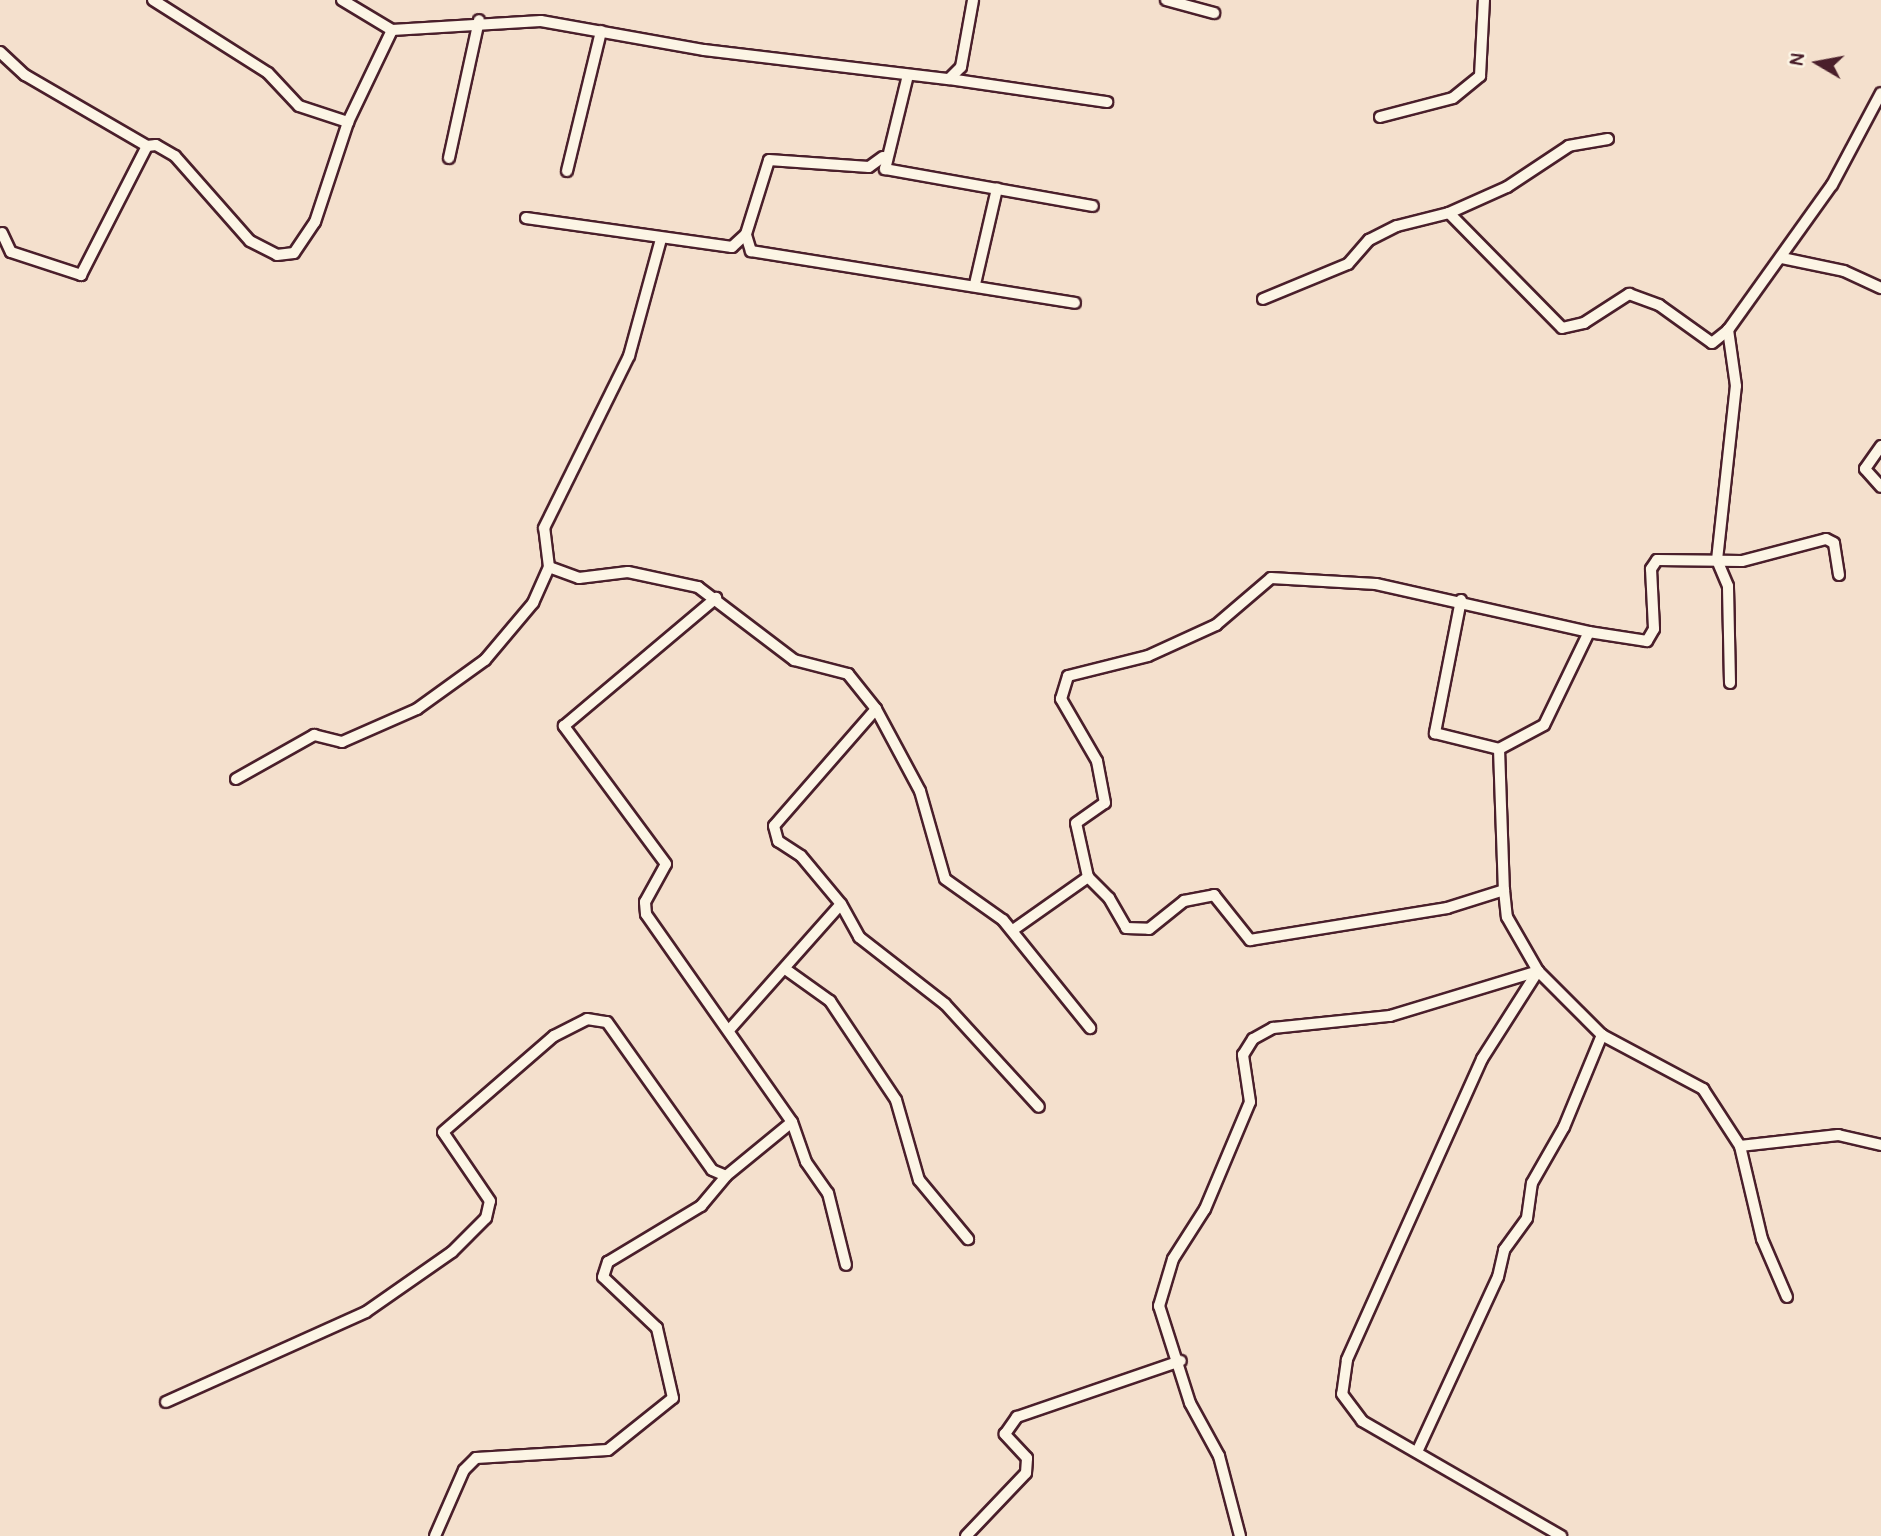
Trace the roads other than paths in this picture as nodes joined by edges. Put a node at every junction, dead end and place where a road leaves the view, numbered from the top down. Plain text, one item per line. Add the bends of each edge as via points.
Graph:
1 (153, 0) edge
2 (342, 0) edge
3 (973, 0) edge
4 (1166, 0) edge
5 (1484, 0) edge
6 (1214, 13) dead end
7 (479, 20) junction
8 (392, 30) junction
9 (601, 31) junction
10 (0, 52) edge
11 (908, 75) junction
12 (949, 79) junction
13 (1881, 93) edge
14 (1107, 103) dead end
15 (1380, 117) dead end
16 (348, 122) junction
17 (1608, 139) dead end
18 (146, 146) junction
19 (883, 156) junction
20 (449, 158) dead end
21 (567, 172) dead end
22 (997, 189) junction
23 (1093, 206) dead end
24 (1450, 214) junction
25 (526, 218) dead end
26 (2, 233) dead end
27 (746, 234) junction
28 (661, 239) junction
29 (1782, 258) junction
30 (975, 284) junction
31 (1881, 288) edge
32 (1263, 299) dead end
33 (1075, 303) dead end
34 (1728, 330) junction
35 (1881, 446) edge
36 (1881, 487) edge
37 (1717, 560) junction
38 (549, 567) junction
39 (1839, 575) dead end
40 (716, 598) junction
41 (1461, 600) junction
42 (1589, 632) junction
43 (1730, 683) dead end
44 (876, 709) junction
45 (1499, 749) junction
46 (236, 779) dead end
47 (1088, 877) junction
48 (1504, 890) junction
49 (841, 904) junction
50 (1013, 930) junction
51 (788, 971) junction
52 (1538, 971) junction
53 (1090, 1028) dead end
54 (730, 1029) junction
55 (1602, 1035) junction
56 (1039, 1107) dead end
57 (792, 1122) junction
58 (1881, 1145) edge
59 (1740, 1146) junction
60 (726, 1176) junction
61 (968, 1239) dead end
62 (846, 1265) dead end
63 (1787, 1297) dead end
64 (1181, 1361) junction
65 (166, 1402) dead end
66 (1417, 1452) junction
67 (435, 1536) edge
68 (966, 1536) edge
69 (1240, 1536) edge
70 (1561, 1536) edge

1 - 16 street via 268,73 299,106
2 - 8 street
3 - 12 street via 961,67
4 - 6 street
5 - 15 street via 1480,76 1453,98
7 - 8 street
7 - 9 street
7 - 20 street
8 - 16 street
9 - 11 street
9 - 21 street
10 - 18 street via 25,75
11 - 12 street
11 - 19 street
12 - 14 street
13 - 29 street via 1832,185
16 - 18 street via 315,222 294,253 277,255 250,241 175,156
17 - 24 street via 1576,143 1507,187
18 - 26 street via 81,275 11,252
19 - 22 street via 889,171
19 - 27 street via 869,167 769,160
22 - 23 street
22 - 30 street
24 - 32 street via 1398,226 1369,240 1348,264
24 - 34 street via 1562,328 1584,323 1629,294 1659,305 1712,343
25 - 28 street
27 - 28 street via 732,247
27 - 30 street via 751,251
28 - 38 street via 629,356 544,528
29 - 31 street via 1844,271
29 - 34 street
30 - 33 street
34 - 37 street via 1736,386
35 - 36 street via 1865,469
37 - 39 street via 1778,557 1826,539 1834,543
37 - 42 street via 1657,560 1651,569 1654,629 1647,641
37 - 43 street via 1728,586
38 - 40 street via 579,578 628,572 698,587
38 - 46 street via 533,603 485,660 417,709 342,742 314,735 280,759
40 - 44 street via 794,660 848,674
40 - 54 street via 564,726 661,854 665,870 645,902 646,914
41 - 42 street
41 - 45 street via 1434,733
41 - 47 street via 1376,584 1271,578 1216,625 1148,656 1068,676 1061,699 1097,761 1105,803 1076,823
42 - 45 street via 1544,725
44 - 49 street via 774,826 778,841 801,856
44 - 50 street via 920,791 941,873
45 - 48 street
47 - 48 street via 1110,898 1126,928 1149,929 1184,901 1213,895 1250,940 1447,908
47 - 50 street
48 - 52 street via 1507,916
49 - 51 street
49 - 56 street via 859,937 945,1004
50 - 53 street
51 - 54 street
51 - 61 street via 830,1001 895,1100 919,1180
52 - 55 street
52 - 64 street via 1390,1016 1296,1031 1273,1028 1253,1039 1243,1055 1250,1102 1205,1209 1173,1259 1159,1306 1162,1327
52 - 66 street via 1482,1059 1347,1360 1342,1394 1355,1412
54 - 57 street
55 - 59 street via 1703,1089
55 - 66 street via 1564,1128 1532,1183 1527,1218 1504,1250 1498,1277
57 - 60 street
57 - 62 street via 806,1162 828,1193
58 - 59 street via 1838,1135
59 - 63 street via 1762,1239
60 - 65 street via 712,1170 607,1022 587,1019 554,1036 443,1132 490,1201 486,1218 452,1252 366,1312
60 - 67 street via 701,1206 607,1262 603,1277 657,1328 673,1398 608,1450 476,1458 464,1470
64 - 68 street via 1017,1417 1005,1434 1027,1458 1026,1473
64 - 69 street via 1190,1403 1219,1456
66 - 70 street

